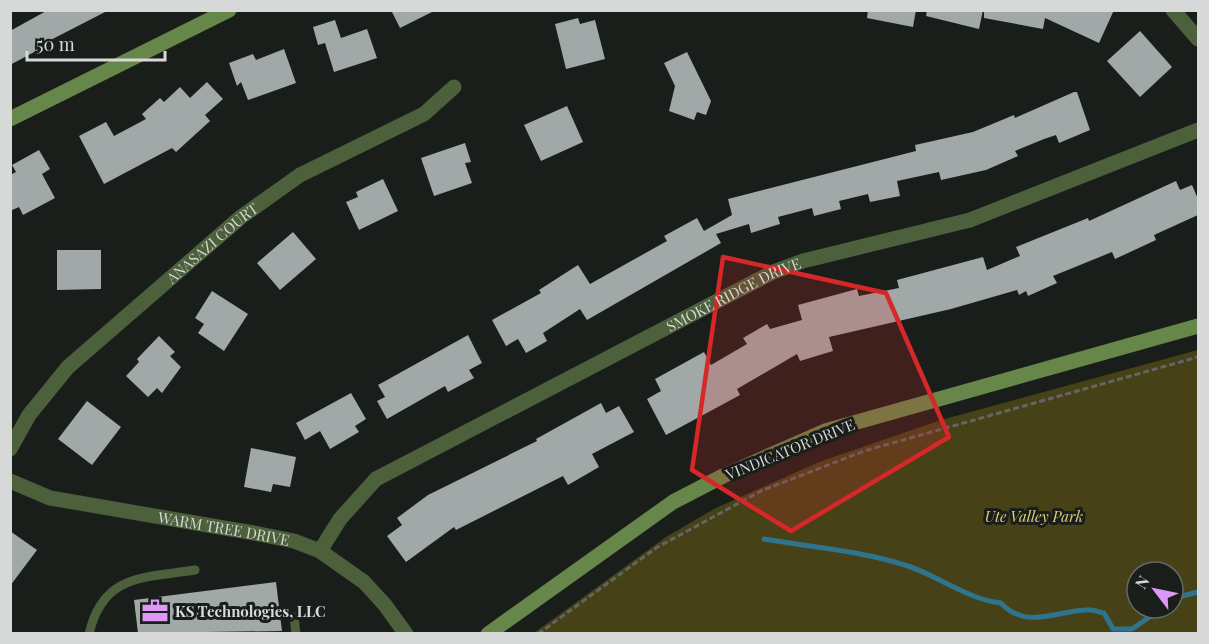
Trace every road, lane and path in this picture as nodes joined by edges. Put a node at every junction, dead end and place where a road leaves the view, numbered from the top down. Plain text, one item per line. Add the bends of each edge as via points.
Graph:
1 (229, 10) edge
2 (1173, 10) edge
3 (1198, 39) edge
4 (454, 87) dead end
5 (10, 119) edge
6 (1198, 130) edge
7 (1198, 326) edge
8 (1198, 357) edge
9 (10, 449) edge
10 (10, 481) edge
11 (320, 551) junction
12 (195, 570) dead end
13 (294, 617) dead end
14 (89, 633) edge
15 (296, 633) edge
16 (406, 633) edge
17 (488, 633) edge
18 (538, 633) edge

1 - 5 main road
2 - 3 street
4 - 9 street, ANASAZI COURT via 424,114 300,176 241,218 68,367 29,415
6 - 11 street, SMOKE RIDGE DRIVE via 970,220 772,272 376,478 340,519
7 - 17 main road, VINDICATOR DRIVE via 825,431 673,502
8 - 18 path via 864,451 761,491 656,548
10 - 11 street, WARM TREE DRIVE via 50,498 259,534
11 - 16 street, WARM TREE DRIVE via 364,582
12 - 14 lane via 126,580 109,593
13 - 15 lane

